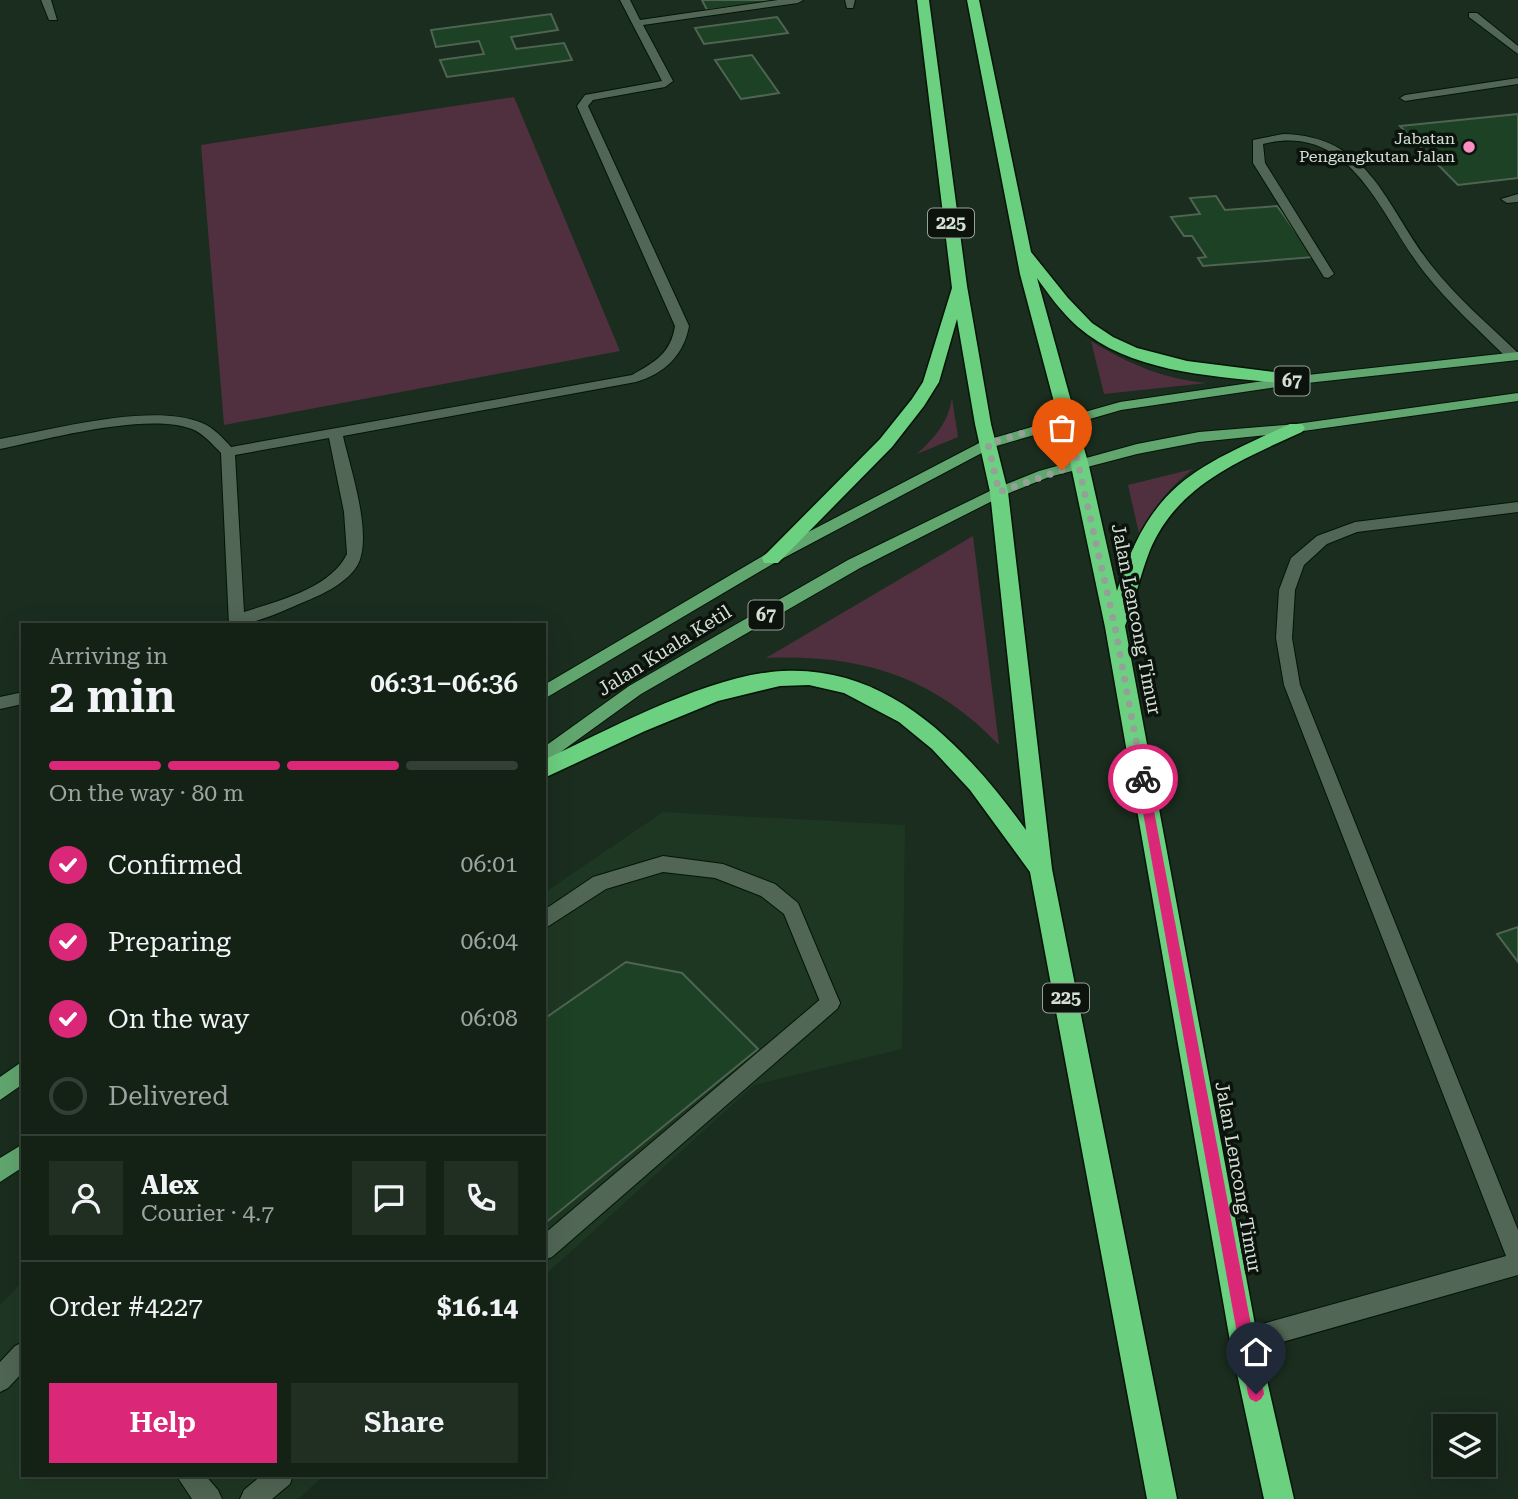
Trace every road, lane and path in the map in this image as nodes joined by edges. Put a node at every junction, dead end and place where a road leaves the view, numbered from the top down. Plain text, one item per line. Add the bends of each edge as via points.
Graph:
1 (625, 0) edge
2 (798, 0) edge
3 (923, 0) edge
4 (973, 0) edge
5 (49, 1) edge
6 (1473, 15) dead end
7 (53, 18) dead end
8 (638, 23) junction
9 (1518, 51) edge
10 (1518, 81) edge
11 (1405, 98) dead end
12 (1024, 251) junction
13 (1328, 274) dead end
14 (959, 286) junction
15 (1516, 357) edge
16 (1298, 380) junction
17 (1518, 397) edge
18 (1068, 419) junction
19 (1296, 428) junction
20 (335, 433) junction
21 (0, 444) edge
22 (988, 444) junction
23 (228, 452) junction
24 (1080, 466) junction
25 (999, 492) junction
26 (1518, 507) edge
27 (771, 558) junction
28 (237, 623) edge
29 (1115, 627) junction
30 (546, 692) edge
31 (21, 698) edge
32 (0, 703) edge
33 (546, 756) edge
34 (546, 769) edge
35 (1041, 869) junction
36 (546, 921) edge
37 (21, 1073) edge
38 (0, 1090) edge
39 (21, 1155) edge
40 (0, 1171) edge
41 (546, 1247) edge
42 (1518, 1258) edge
43 (1518, 1264) edge
44 (1244, 1341) junction
45 (21, 1356) edge
46 (0, 1380) edge
47 (190, 1477) edge
48 (279, 1477) edge
49 (209, 1499) edge
50 (253, 1499) edge
51 (1161, 1499) edge
52 (1279, 1499) edge

1 - 8 street
2 - 8 street
3 - 14 highway, 225
4 - 12 highway, Jalan Lencong Timur
5 - 7 street
6 - 9 street
8 - 20 street via 668,81 589,97 582,106 682,326 681,345 664,362 636,378
10 - 11 street
12 - 16 highway via 1075,317 1120,347 1172,362
12 - 18 highway, Jalan Lencong Timur
13 - 15 street via 1259,163 1257,142 1301,135 1322,139 1340,150 1367,178 1418,256
14 - 22 highway, 225
14 - 27 highway via 931,382 918,402 886,443
15 - 16 main road, 67
16 - 18 main road, 67 via 1120,406
17 - 19 main road, 67
18 - 22 main road, 67
18 - 24 highway, Jalan Lencong Timur
19 - 24 main road, 67 via 1199,437
19 - 29 highway via 1217,466 1168,505 1148,535
20 - 23 street
20 - 28 street via 354,533 355,555 349,567 317,590
21 - 23 street via 162,420 194,425
22 - 25 highway, 225
22 - 27 main road, Jalan Kuala Ketil / 67
23 - 28 street
24 - 25 main road, 67
24 - 29 highway, Jalan Lencong Timur
25 - 33 main road, Jalan Kuala Ketil / 67 via 854,564 672,668
25 - 35 highway, 225
26 - 42 street via 1355,527 1322,540 1297,562 1287,590 1284,638 1292,685
27 - 30 main road, Jalan Kuala Ketil / 67
29 - 44 highway, Jalan Lencong Timur
31 - 32 street
34 - 35 highway via 683,706 745,685 796,678 819,680 890,703 943,745
35 - 51 highway, 225
36 - 41 street via 600,883 663,864 716,870 768,890 791,909 830,1003
37 - 38 main road
39 - 40 main road
43 - 44 street
44 - 52 highway, Jalan Lencong Timur
45 - 46 street
47 - 49 street
48 - 50 street

